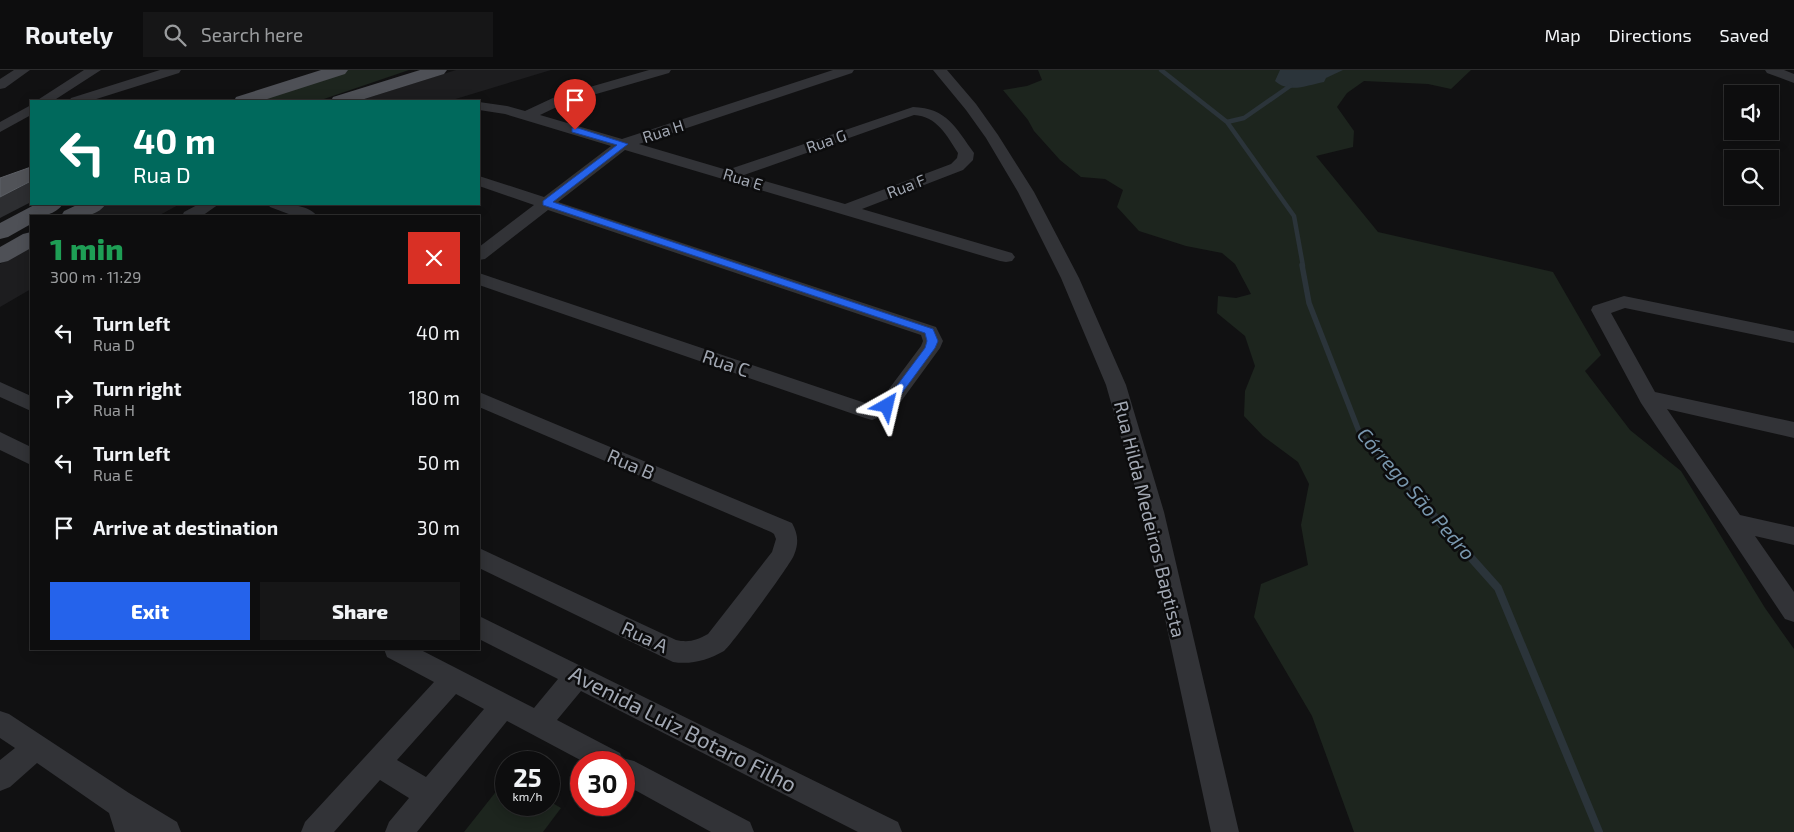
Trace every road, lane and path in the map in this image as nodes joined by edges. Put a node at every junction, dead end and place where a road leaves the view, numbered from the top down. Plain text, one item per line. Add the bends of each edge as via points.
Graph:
1 (22, 70) edge
2 (94, 70) edge
3 (174, 70) edge
4 (339, 70) edge
5 (438, 70) edge
6 (664, 70) edge
7 (847, 70) edge
8 (940, 70) edge
9 (1772, 70) edge
10 (1794, 80) edge
11 (0, 86) edge
12 (46, 100) edge
13 (79, 100) edge
14 (247, 100) edge
15 (343, 100) edge
16 (480, 106) edge
17 (30, 110) edge
18 (30, 115) edge
19 (526, 116) junction
20 (5, 125) edge
21 (624, 144) junction
22 (965, 160) joint
23 (728, 175) junction
24 (480, 181) edge
25 (546, 203) junction
26 (50, 205) edge
27 (92, 205) edge
28 (209, 205) edge
29 (279, 205) edge
30 (845, 210) junction
31 (32, 215) edge
32 (74, 215) edge
33 (192, 215) edge
34 (306, 215) edge
35 (30, 216) edge
36 (0, 232) edge
37 (30, 240) edge
38 (480, 254) edge
39 (0, 256) edge
40 (1006, 257) dead end
41 (480, 279) edge
42 (1794, 337) edge
43 (0, 389) edge
44 (1648, 398) junction
45 (480, 399) edge
46 (30, 404) edge
47 (1794, 430) edge
48 (0, 440) edge
49 (30, 456) edge
50 (1733, 522) junction
51 (784, 529) joint
52 (1794, 536) edge
53 (480, 557) edge
54 (1794, 612) edge
55 (480, 628) edge
56 (398, 650) edge
57 (577, 676) junction
58 (453, 679) junction
59 (504, 706) junction
60 (0, 723) edge
61 (538, 724) junction
62 (36, 747) junction
63 (589, 751) edge
64 (378, 764) junction
65 (635, 776) edge
66 (0, 778) edge
67 (430, 795) junction
68 (119, 803) junction
69 (320, 827) edge
70 (129, 832) edge
71 (167, 832) edge
72 (399, 832) edge
73 (740, 832) edge
74 (888, 832) edge
75 (1225, 832) edge

1 - 11 street
2 - 12 street
3 - 13 street
4 - 14 main road
5 - 15 main road
6 - 19 street via 560,100
7 - 21 street, Rua H
8 - 75 street, Rua Hilda Medeiros Baptista via 977,115 1026,192 1070,278 1116,385 1153,512
9 - 10 street
16 - 19 street, Rua E
17 - 20 street
18 - 20 street
19 - 21 street, Rua E
21 - 23 street, Rua E
21 - 25 street, Rua H
22 - 23 street, Rua G via 966,153 940,117 924,111 909,111
22 - 30 street, Rua F via 957,167
23 - 30 street, Rua E
24 - 25 street
25 - 38 street, Rua H
25 - 41 street, Rua C via 929,331 930,348 887,406 872,412
26 - 31 main road
27 - 32 main road
28 - 33 street
29 - 34 street
30 - 40 street, Rua E
35 - 36 main road
37 - 39 main road
42 - 44 street via 1624,302 1600,310
43 - 46 street
44 - 47 street
44 - 50 street
45 - 51 street, Rua B
48 - 49 street
50 - 52 street
50 - 54 street
51 - 53 street, Rua A via 787,539 783,555 721,637 711,646 692,653 673,651
55 - 57 street, Avenida Luiz Botaro Filho
56 - 58 street
57 - 61 street
57 - 74 street, Avenida Luiz Botaro Filho
58 - 59 street
58 - 64 street
59 - 61 street
59 - 67 street
60 - 62 street
61 - 63 street
62 - 66 street
62 - 68 street
64 - 67 street
64 - 69 street
65 - 73 street
67 - 72 street
68 - 70 street
68 - 71 street

